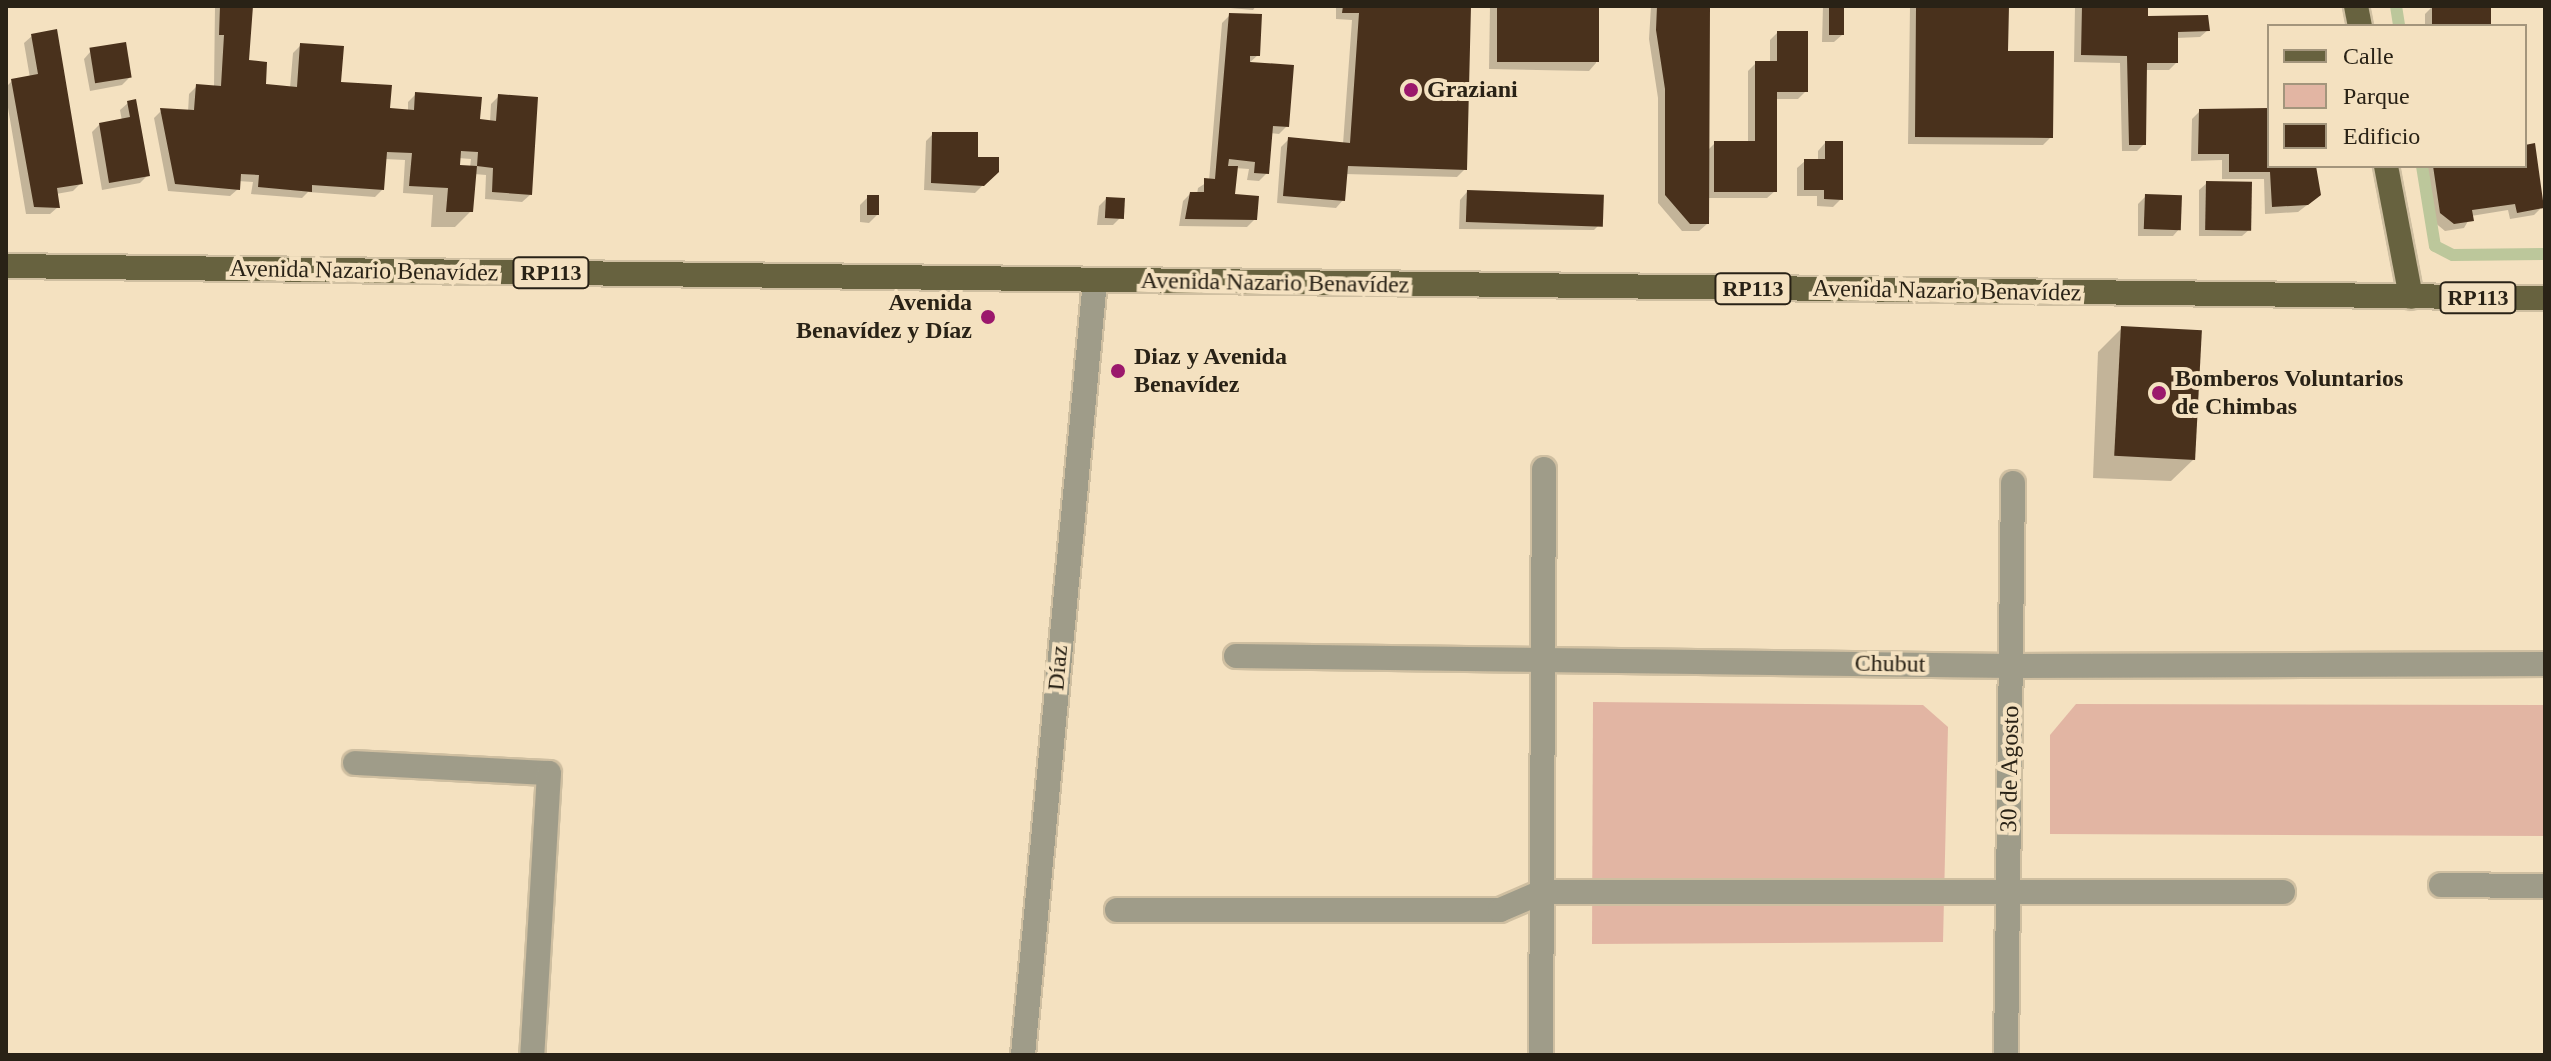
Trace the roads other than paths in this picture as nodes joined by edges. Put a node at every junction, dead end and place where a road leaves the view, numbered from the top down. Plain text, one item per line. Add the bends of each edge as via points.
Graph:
1 (2386, 168) edge
2 (6, 266) edge
3 (1095, 280) junction
4 (2411, 297) junction
5 (2545, 298) edge
6 (1544, 469) dead end
7 (2013, 483) dead end
8 (1236, 656) dead end
9 (1543, 661) junction
10 (2545, 664) edge
11 (2011, 666) junction
12 (355, 763) dead end
13 (2441, 885) dead end
14 (2545, 886) edge
15 (1542, 892) junction
16 (2008, 892) junction
17 (2283, 892) dead end
18 (1117, 910) dead end
19 (532, 1055) edge
20 (1023, 1055) edge
21 (1541, 1055) edge
22 (2006, 1055) edge

1 - 4 main road
2 - 3 main road, Avenida Nazario Benavídez / RP113
3 - 4 main road, Avenida Nazario Benavídez / RP113
3 - 20 street, Díaz
4 - 5 main road, Avenida Nazario Benavídez / RP113
6 - 9 street
7 - 11 street, 30 de Agosto
8 - 9 street, Chubut
9 - 11 street, Chubut
9 - 15 street
10 - 11 street, Chubut
11 - 16 street, 30 de Agosto
12 - 19 street via 549,773
13 - 14 street
15 - 16 street
15 - 18 street via 1500,910
15 - 21 street
16 - 17 street
16 - 22 street, 30 de Agosto

